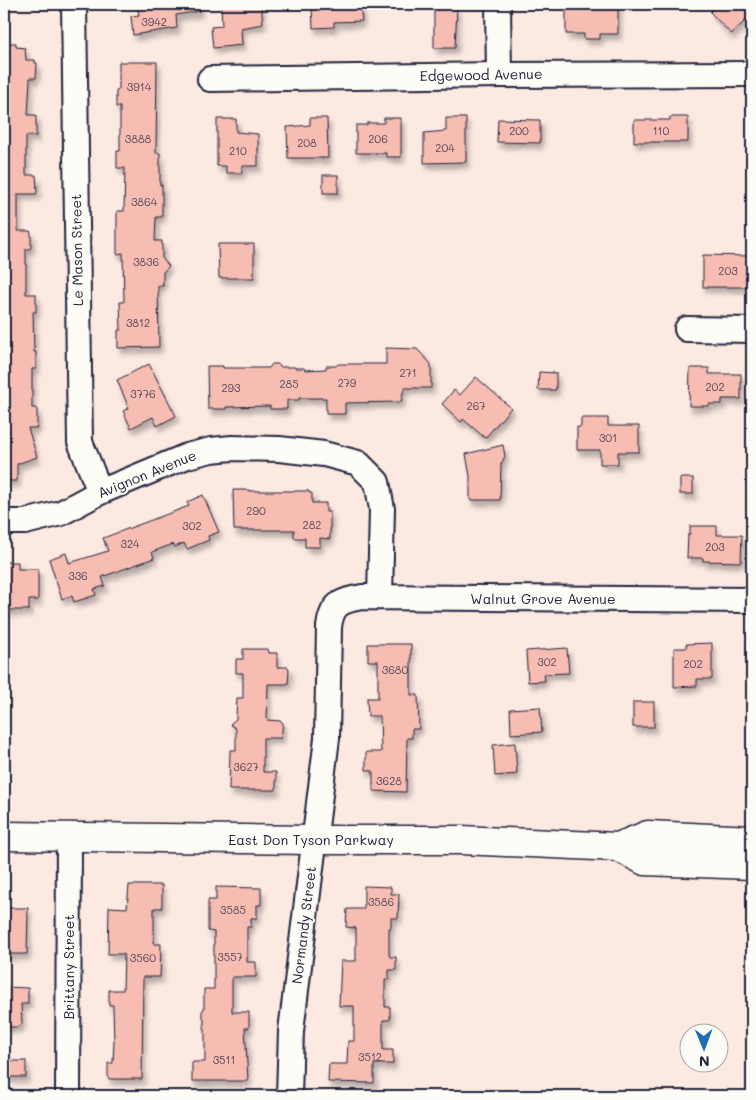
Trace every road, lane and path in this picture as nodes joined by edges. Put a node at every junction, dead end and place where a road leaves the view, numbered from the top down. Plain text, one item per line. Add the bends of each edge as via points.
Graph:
1 (74, 4) edge
2 (498, 4) edge
3 (752, 74) edge
4 (499, 75) junction
5 (210, 79) dead end
6 (688, 330) dead end
7 (752, 330) edge
8 (100, 492) junction
9 (4, 522) edge
10 (380, 597) junction
11 (752, 600) edge
12 (336, 606) joint
13 (4, 836) edge
14 (69, 838) junction
15 (315, 840) junction
16 (752, 840) edge
17 (618, 846) junction
18 (752, 865) edge
19 (68, 1096) edge
20 (289, 1096) edge

1 - 8 street, Le Mason Street via 80,442
2 - 4 street
3 - 4 street, Edgewood Avenue
4 - 5 street, Edgewood Avenue
6 - 7 street
8 - 9 street, Avignon Avenue via 62,513 25,522
8 - 10 street, Avignon Avenue via 187,456 211,450 279,449 324,454 358,463 377,482 382,509
10 - 11 street, Walnut Grove Avenue
10 - 12 street, Walnut Grove Avenue via 346,600
12 - 15 street, Normandy Street via 329,627 327,738
13 - 14 main road, East Don Tyson Parkway
14 - 15 main road, East Don Tyson Parkway
14 - 19 street, Brittany Street
15 - 17 main road, East Don Tyson Parkway via 460,840
15 - 20 street, Normandy Street via 291,1031
16 - 17 main road, East Don Tyson Parkway via 648,836
17 - 18 main road, East Don Tyson Parkway via 645,861

